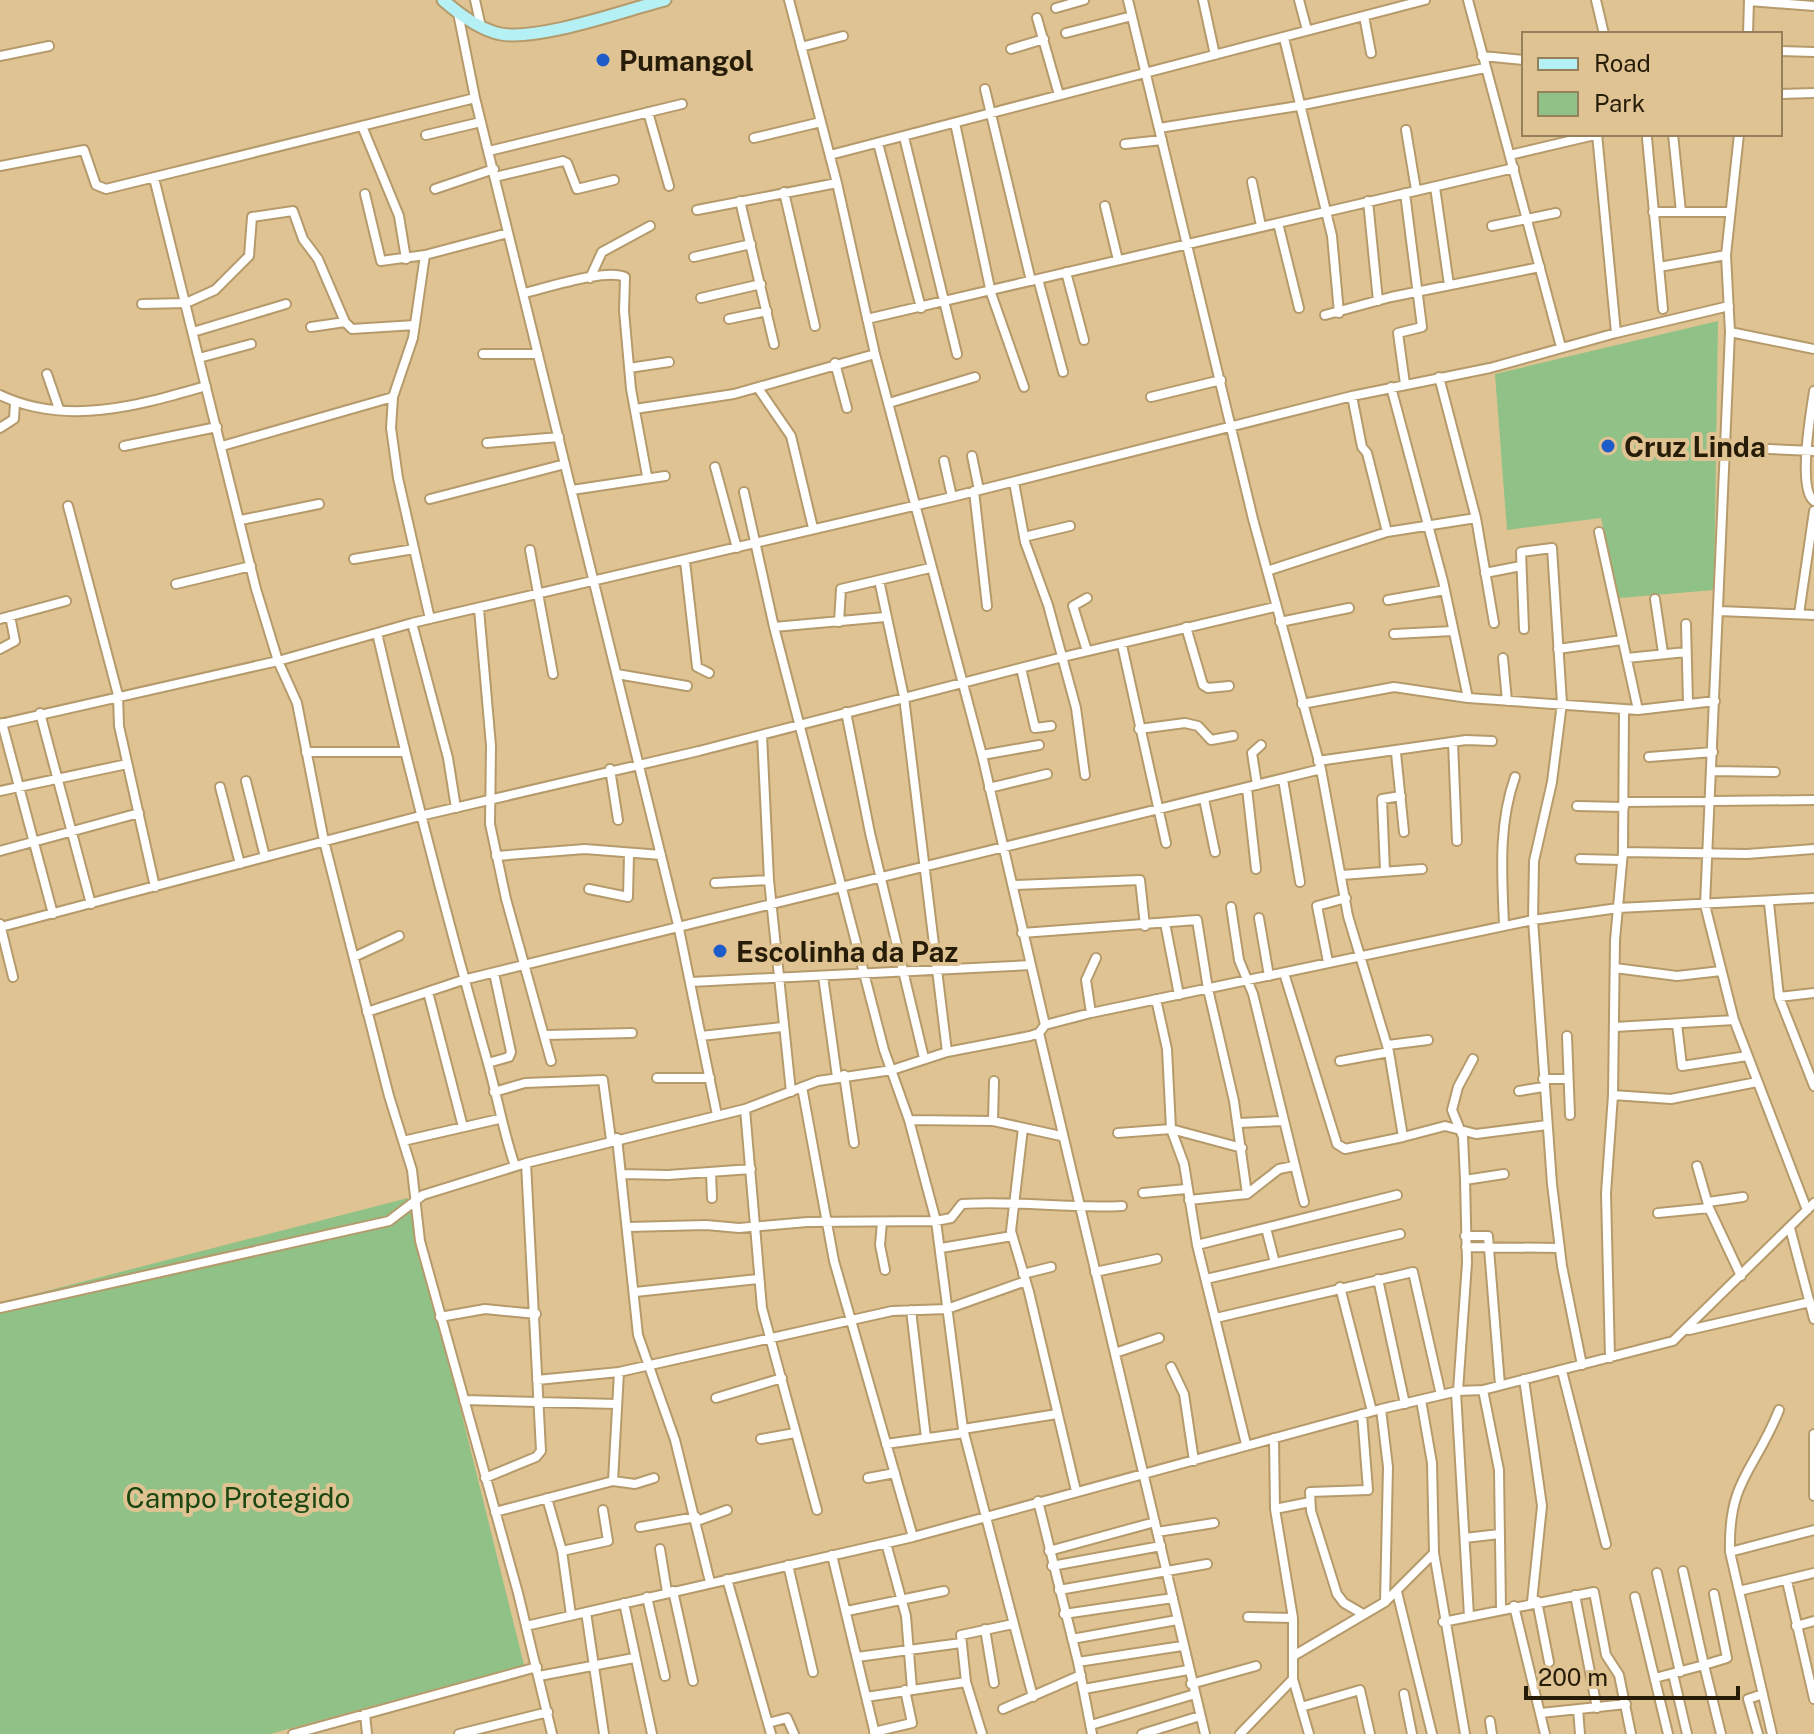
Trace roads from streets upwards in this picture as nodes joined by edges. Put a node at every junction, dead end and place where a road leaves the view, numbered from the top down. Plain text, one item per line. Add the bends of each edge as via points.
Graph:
1 (443, 0) edge
2 (475, 0) edge
3 (665, 0) edge
4 (789, 0) edge
5 (1084, 0) edge
6 (1128, 0) edge
7 (1203, 0) edge
8 (1299, 0) edge
9 (1425, 0) edge
10 (1468, 0) edge
11 (1596, 0) edge
12 (1749, 1) edge
13 (1391, 4) edge
14 (1814, 6) edge
15 (1056, 8) dead end
16 (458, 13) junction
17 (1132, 16) junction
18 (1364, 16) junction
19 (1037, 18) dead end
20 (481, 27) junction
21 (1307, 30) junction
22 (1604, 32) edge
23 (1748, 32) edge
24 (1066, 33) dead end
25 (843, 36) dead end
26 (1284, 38) junction
27 (1044, 39) junction
28 (49, 46) dead end
29 (801, 47) junction
30 (1011, 49) dead end
31 (1782, 51) edge
32 (1814, 52) edge
33 (1371, 53) dead end
34 (0, 55) edge
35 (1215, 55) junction
36 (1482, 56) junction
37 (1522, 60) edge
38 (1485, 68) junction
39 (1146, 71) junction
40 (985, 89) dead end
41 (1814, 93) edge
42 (1782, 94) edge
43 (1059, 95) junction
44 (475, 98) junction
45 (682, 104) dead end
46 (1298, 106) junction
47 (648, 112) junction
48 (991, 113) junction
49 (481, 122) junction
50 (821, 122) junction
51 (955, 123) junction
52 (362, 126) junction
53 (1159, 128) junction
54 (1406, 130) dead end
55 (426, 135) dead end
56 (1590, 136) edge
57 (1598, 136) edge
58 (1673, 136) edge
59 (1739, 136) edge
60 (904, 137) junction
61 (754, 138) dead end
62 (1647, 138) dead end
63 (1162, 140) junction
64 (878, 143) junction
65 (1125, 144) dead end
66 (489, 151) junction
67 (830, 155) junction
68 (1510, 155) junction
69 (0, 166) edge
70 (1514, 168) junction
71 (494, 173) junction
72 (154, 178) junction
73 (614, 180) dead end
74 (1252, 182) dead end
75 (837, 183) junction
76 (669, 186) dead end
77 (1435, 187) junction
78 (435, 189) dead end
79 (1416, 190) junction
80 (784, 192) junction
81 (1405, 193) junction
82 (365, 194) dead end
83 (740, 201) junction
84 (1368, 201) junction
85 (1105, 206) dead end
86 (697, 210) dead end
87 (1653, 212) junction
88 (1681, 212) junction
89 (1730, 212) junction
90 (1556, 213) dead end
91 (1327, 214) junction
92 (1526, 217) junction
93 (1278, 223) junction
94 (650, 226) dead end
95 (1261, 226) junction
96 (1492, 226) dead end
97 (508, 233) junction
98 (1187, 241) junction
99 (751, 244) junction
100 (425, 255) junction
101 (1726, 255) junction
102 (694, 257) dead end
103 (406, 259) junction
104 (1118, 260) junction
105 (1540, 267) junction
106 (1659, 267) junction
107 (1066, 272) junction
108 (590, 278) junction
109 (1034, 280) junction
110 (761, 284) junction
111 (1449, 285) junction
112 (1417, 292) junction
113 (524, 293) junction
114 (991, 293) junction
115 (701, 298) dead end
116 (1378, 301) junction
117 (186, 303) junction
118 (945, 303) junction
119 (142, 304) dead end
120 (286, 304) dead end
121 (1729, 306) junction
122 (921, 308) junction
123 (1299, 308) dead end
124 (1663, 309) dead end
125 (767, 311) junction
126 (1339, 313) junction
127 (1325, 315) dead end
128 (729, 319) dead end
129 (867, 319) junction
130 (345, 322) junction
131 (415, 325) junction
132 (815, 326) dead end
133 (311, 327) dead end
134 (193, 332) junction
135 (1730, 332) junction
136 (1616, 333) junction
137 (1084, 340) dead end
138 (251, 344) dead end
139 (774, 344) dead end
140 (1561, 347) junction
141 (1814, 349) edge
142 (483, 354) dead end
143 (538, 354) junction
144 (875, 354) junction
145 (957, 354) dead end
146 (199, 358) junction
147 (669, 362) dead end
148 (835, 363) junction
149 (629, 368) junction
150 (1063, 372) dead end
151 (47, 374) dead end
152 (975, 377) dead end
153 (1439, 377) junction
154 (1221, 380) junction
155 (1405, 384) junction
156 (206, 386) junction
157 (1024, 387) dead end
158 (1391, 387) junction
159 (758, 388) junction
160 (1814, 391) edge
161 (0, 395) edge
162 (1352, 396) junction
163 (393, 397) junction
164 (1151, 397) dead end
165 (15, 402) junction
166 (889, 403) junction
167 (847, 408) dead end
168 (59, 409) junction
169 (635, 409) junction
170 (1233, 426) junction
171 (217, 427) junction
172 (0, 428) edge
173 (559, 437) junction
174 (487, 443) dead end
175 (124, 446) dead end
176 (222, 446) junction
177 (1724, 447) junction
178 (1810, 451) edge
179 (972, 456) dead end
180 (944, 461) dead end
181 (565, 464) junction
182 (715, 467) dead end
183 (647, 476) junction
184 (665, 476) dead end
185 (1014, 482) junction
186 (572, 490) junction
187 (977, 490) junction
188 (744, 492) dead end
189 (952, 497) junction
190 (430, 499) dead end
191 (1814, 501) edge
192 (319, 504) dead end
193 (914, 505) junction
194 (68, 506) dead end
195 (1814, 511) edge
196 (1476, 518) junction
197 (241, 520) junction
198 (1070, 526) dead end
199 (1428, 526) junction
200 (813, 528) junction
201 (1387, 532) junction
202 (1599, 532) dead end
203 (1024, 537) junction
204 (1812, 542) edge
205 (756, 543) junction
206 (737, 548) junction
207 (414, 549) junction
208 (530, 550) dead end
209 (354, 559) dead end
210 (685, 561) junction
211 (1810, 562) edge
212 (251, 566) junction
213 (1521, 566) junction
214 (930, 568) junction
215 (1267, 571) junction
216 (1485, 573) junction
217 (879, 580) junction
218 (595, 583) junction
219 (176, 584) dead end
220 (1445, 590) junction
221 (538, 596) junction
222 (1087, 598) dead end
223 (1655, 599) dead end
224 (1388, 600) dead end
225 (66, 601) dead end
226 (987, 606) dead end
227 (1275, 607) junction
228 (1349, 608) dead end
229 (479, 609) junction
230 (1719, 611) junction
231 (1799, 614) junction
232 (1814, 615) edge
233 (10, 616) junction
234 (885, 617) junction
235 (0, 619) edge
236 (430, 619) junction
237 (839, 622) junction
238 (1280, 622) junction
239 (412, 623) junction
240 (1494, 623) dead end
241 (1686, 624) dead end
242 (774, 627) junction
243 (1186, 627) junction
244 (1524, 629) dead end
245 (1453, 631) junction
246 (377, 633) junction
247 (1394, 634) dead end
248 (1622, 640) junction
249 (1122, 645) junction
250 (0, 649) edge
251 (1558, 649) junction
252 (1087, 651) junction
253 (1686, 652) junction
254 (1663, 653) junction
255 (1063, 657) junction
256 (1503, 658) dead end
257 (1627, 658) junction
258 (278, 661) junction
259 (1021, 668) junction
260 (709, 673) dead end
261 (553, 674) dead end
262 (617, 674) junction
263 (963, 683) junction
264 (687, 686) dead end
265 (1229, 686) dead end
266 (118, 695) junction
267 (904, 697) junction
268 (1468, 698) junction
269 (1507, 701) junction
270 (1715, 701) junction
271 (1562, 703) junction
272 (1688, 703) junction
273 (1302, 704) junction
274 (1624, 709) junction
275 (1638, 710) junction
276 (846, 712) junction
277 (40, 713) junction
278 (1, 723) edge
279 (801, 724) junction
280 (1051, 726) dead end
281 (1139, 729) junction
282 (762, 735) junction
283 (1233, 736) dead end
284 (1492, 741) dead end
285 (1453, 742) junction
286 (1039, 745) dead end
287 (1261, 745) dead end
288 (306, 752) junction
289 (405, 752) junction
290 (1713, 752) junction
291 (1396, 753) junction
292 (982, 755) junction
293 (1649, 757) dead end
294 (127, 764) junction
295 (640, 765) junction
296 (1319, 765) junction
297 (610, 769) junction
298 (1712, 771) junction
299 (1775, 772) dead end
300 (1047, 774) dead end
301 (1085, 775) dead end
302 (1515, 777) dead end
303 (59, 779) junction
304 (1283, 779) junction
305 (246, 781) dead end
306 (1257, 785) junction
307 (18, 787) junction
308 (220, 787) dead end
309 (989, 788) junction
310 (1247, 788) junction
311 (0, 791) edge
312 (1401, 796) junction
313 (1204, 799) junction
314 (1814, 800) edge
315 (488, 802) junction
316 (1710, 804) junction
317 (1624, 805) junction
318 (1577, 806) dead end
319 (456, 808) junction
320 (1155, 809) junction
321 (139, 813) junction
322 (420, 816) junction
323 (618, 820) dead end
324 (71, 829) junction
325 (1404, 832) dead end
326 (33, 840) junction
327 (324, 841) junction
328 (1457, 841) dead end
329 (1166, 843) dead end
330 (1002, 847) junction
331 (1814, 849) edge
332 (0, 851) edge
333 (1215, 852) dead end
334 (629, 854) junction
335 (1709, 854) junction
336 (661, 855) junction
337 (496, 856) junction
338 (1622, 856) junction
339 (265, 857) junction
340 (1580, 859) dead end
341 (240, 864) junction
342 (925, 864) junction
343 (1256, 869) dead end
344 (1422, 869) dead end
345 (1385, 871) junction
346 (1342, 875) junction
347 (881, 876) junction
348 (769, 880) junction
349 (1300, 882) dead end
350 (715, 883) dead end
351 (1013, 885) junction
352 (155, 887) junction
353 (844, 888) junction
354 (589, 889) dead end
355 (1346, 898) junction
356 (1814, 898) edge
357 (1769, 903) junction
358 (91, 904) junction
359 (1705, 905) junction
360 (771, 907) junction
361 (1231, 907) dead end
362 (1618, 908) junction
363 (53, 914) junction
364 (1259, 918) dead end
365 (1533, 920) junction
366 (1165, 923) junction
367 (1, 925) edge
368 (1504, 925) junction
369 (1145, 926) junction
370 (679, 929) junction
371 (1022, 933) junction
372 (399, 936) dead end
373 (4, 953) edge
374 (1359, 955) junction
375 (354, 957) junction
376 (1096, 958) dead end
377 (1328, 962) junction
378 (1031, 965) junction
379 (525, 966) junction
380 (938, 968) junction
381 (1615, 968) junction
382 (1721, 971) junction
383 (903, 972) junction
384 (494, 973) junction
385 (867, 973) junction
386 (1284, 973) junction
387 (823, 976) junction
388 (1269, 976) junction
389 (13, 977) dead end
390 (778, 978) junction
391 (463, 980) junction
392 (1247, 981) junction
393 (691, 982) junction
394 (1208, 989) junction
395 (428, 992) junction
396 (1814, 993) edge
397 (1179, 995) junction
398 (1779, 997) junction
399 (1156, 999) junction
400 (367, 1012) junction
401 (1091, 1013) junction
402 (1734, 1020) junction
403 (1677, 1024) junction
404 (782, 1027) junction
405 (1615, 1027) junction
406 (1042, 1029) junction
407 (632, 1033) dead end
408 (545, 1035) junction
409 (701, 1036) junction
410 (1567, 1036) dead end
411 (1428, 1040) dead end
412 (1388, 1048) junction
413 (947, 1052) junction
414 (1747, 1056) junction
415 (924, 1058) junction
416 (1473, 1059) dead end
417 (551, 1061) dead end
418 (1340, 1061) dead end
419 (488, 1063) junction
420 (892, 1070) junction
421 (841, 1076) junction
422 (657, 1078) dead end
423 (710, 1078) junction
424 (1566, 1079) junction
425 (994, 1081) dead end
426 (1757, 1082) junction
427 (1543, 1083) junction
428 (1814, 1086) edge
429 (802, 1087) junction
430 (1519, 1091) dead end
431 (494, 1092) junction
432 (791, 1092) junction
433 (1613, 1095) junction
434 (745, 1109) junction
435 (717, 1115) junction
436 (1570, 1115) dead end
437 (499, 1119) junction
438 (909, 1120) junction
439 (993, 1121) junction
440 (1283, 1121) junction
441 (1238, 1123) junction
442 (1547, 1125) junction
443 (463, 1127) junction
444 (1457, 1127) junction
445 (1023, 1128) junction
446 (1171, 1129) junction
447 (1118, 1133) dead end
448 (1061, 1136) junction
449 (1403, 1137) junction
450 (614, 1139) junction
451 (403, 1141) junction
452 (854, 1143) dead end
453 (1242, 1148) junction
454 (526, 1163) junction
455 (515, 1166) junction
456 (1294, 1166) junction
457 (1697, 1166) dead end
458 (751, 1169) junction
459 (711, 1173) junction
460 (621, 1174) junction
461 (1504, 1174) dead end
462 (1465, 1180) junction
463 (1186, 1189) junction
464 (1143, 1193) dead end
465 (1247, 1194) junction
466 (1397, 1195) dead end
467 (1743, 1197) dead end
468 (712, 1198) dead end
469 (416, 1199) junction
470 (1189, 1200) junction
471 (1304, 1202) dead end
472 (1011, 1205) junction
473 (1708, 1205) junction
474 (1122, 1206) dead end
475 (1810, 1206) edge
476 (1079, 1208) junction
477 (1658, 1213) dead end
478 (936, 1221) junction
479 (827, 1222) junction
480 (882, 1222) junction
481 (628, 1227) junction
482 (757, 1227) junction
483 (1266, 1228) junction
484 (1790, 1228) junction
485 (1400, 1234) dead end
486 (1012, 1236) junction
487 (1465, 1236) junction
488 (1197, 1245) junction
489 (1466, 1247) junction
490 (941, 1248) junction
491 (1488, 1248) junction
492 (1560, 1248) junction
493 (1157, 1259) dead end
494 (1275, 1263) junction
495 (1467, 1263) junction
496 (1488, 1264) junction
497 (1051, 1267) dead end
498 (885, 1270) dead end
499 (1095, 1272) junction
500 (1741, 1276) junction
501 (1025, 1278) junction
502 (758, 1279) junction
503 (1206, 1279) junction
504 (1378, 1279) junction
505 (1340, 1287) junction
506 (635, 1292) junction
507 (1810, 1302) junction
508 (0, 1308) edge
509 (947, 1309) junction
510 (911, 1310) junction
511 (536, 1314) junction
512 (440, 1317) junction
513 (1216, 1318) junction
514 (1814, 1319) edge
515 (849, 1320) junction
516 (1684, 1331) junction
517 (768, 1338) junction
518 (1159, 1338) dead end
519 (1115, 1353) junction
520 (1610, 1358) junction
521 (648, 1365) junction
522 (1582, 1365) junction
523 (1171, 1367) dead end
524 (1562, 1371) junction
525 (619, 1372) junction
526 (782, 1378) junction
527 (1524, 1379) junction
528 (537, 1380) junction
529 (1500, 1385) junction
530 (1483, 1390) junction
531 (1457, 1392) junction
532 (1441, 1395) junction
533 (716, 1398) dead end
534 (464, 1400) junction
535 (537, 1400) junction
536 (1421, 1400) junction
537 (617, 1404) junction
538 (1405, 1404) junction
539 (1376, 1410) junction
540 (1779, 1410) dead end
541 (1057, 1414) junction
542 (1362, 1414) junction
543 (964, 1431) junction
544 (795, 1433) junction
545 (1814, 1434) edge
546 (926, 1438) junction
547 (1274, 1438) junction
548 (761, 1439) dead end
549 (886, 1444) junction
550 (1246, 1444) junction
551 (1194, 1461) junction
552 (895, 1473) junction
553 (1142, 1474) junction
554 (485, 1478) junction
555 (654, 1478) dead end
556 (868, 1478) dead end
557 (613, 1481) junction
558 (1076, 1491) junction
559 (1814, 1496) edge
560 (547, 1498) junction
561 (1038, 1501) junction
562 (1310, 1502) junction
563 (1275, 1509) junction
564 (603, 1510) dead end
565 (727, 1510) dead end
566 (817, 1510) dead end
567 (495, 1512) junction
568 (983, 1515) junction
569 (696, 1519) junction
570 (1214, 1523) dead end
571 (640, 1527) dead end
572 (1156, 1527) junction
573 (1814, 1530) edge
574 (1499, 1534) junction
575 (913, 1537) junction
576 (1465, 1538) junction
577 (886, 1543) junction
578 (1606, 1544) dead end
579 (1161, 1546) junction
580 (660, 1549) dead end
581 (562, 1551) junction
582 (1049, 1551) junction
583 (1730, 1552) junction
584 (1434, 1553) junction
585 (832, 1555) junction
586 (1207, 1564) dead end
587 (788, 1565) junction
588 (1052, 1566) junction
589 (1166, 1569) junction
590 (1683, 1571) dead end
591 (1657, 1573) dead end
592 (1814, 1573) edge
593 (727, 1579) junction
594 (1787, 1581) junction
595 (710, 1582) junction
596 (1059, 1590) junction
597 (670, 1591) junction
598 (944, 1591) dead end
599 (1739, 1591) junction
600 (1397, 1592) junction
601 (1714, 1594) dead end
602 (1575, 1595) junction
603 (647, 1597) junction
604 (1635, 1597) dead end
605 (1173, 1598) junction
606 (902, 1600) junction
607 (1385, 1602) junction
608 (1534, 1602) junction
609 (624, 1603) junction
610 (1514, 1606) junction
611 (1501, 1609) junction
612 (847, 1611) junction
613 (586, 1612) junction
614 (1064, 1614) junction
615 (1363, 1614) junction
616 (571, 1615) junction
617 (1469, 1616) junction
618 (1248, 1617) dead end
619 (1293, 1618) junction
620 (1177, 1620) junction
621 (1814, 1621) edge
622 (1443, 1622) junction
623 (1013, 1624) junction
624 (526, 1626) junction
625 (1796, 1626) junction
626 (985, 1629) junction
627 (1072, 1639) junction
628 (961, 1643) junction
629 (1182, 1646) junction
630 (907, 1650) junction
631 (1295, 1655) junction
632 (857, 1657) junction
633 (634, 1658) junction
634 (1078, 1662) junction
635 (1549, 1662) dead end
636 (595, 1664) junction
637 (1704, 1665) junction
638 (1256, 1666) dead end
639 (1188, 1670) junction
640 (538, 1671) junction
641 (813, 1672) dead end
642 (1676, 1673) junction
643 (1081, 1675) junction
644 (665, 1676) dead end
645 (1655, 1678) junction
646 (1293, 1679) junction
647 (693, 1681) dead end
648 (966, 1682) junction
649 (994, 1683) dead end
650 (1191, 1684) junction
651 (909, 1689) junction
652 (1084, 1689) junction
653 (1195, 1694) junction
654 (1404, 1694) dead end
655 (1763, 1694) junction
656 (866, 1697) junction
657 (1033, 1697) junction
658 (1814, 1699) edge
659 (1626, 1704) junction
660 (1301, 1707) junction
661 (1597, 1708) junction
662 (1003, 1709) dead end
663 (1578, 1709) junction
664 (548, 1712) junction
665 (1541, 1713) junction
666 (365, 1714) junction
667 (1200, 1716) junction
668 (1490, 1721) dead end
669 (768, 1723) junction
670 (1092, 1729) edge
671 (1244, 1732) edge
672 (874, 1733) edge
673 (293, 1734) edge
674 (367, 1734) edge
675 (459, 1734) edge
676 (552, 1734) edge
677 (604, 1734) edge
678 (652, 1734) edge
679 (771, 1734) edge
680 (794, 1734) edge
681 (982, 1734) edge
682 (1142, 1734) edge
683 (1205, 1734) edge
684 (1309, 1734) edge
685 (1370, 1734) edge
686 (1412, 1734) edge
687 (1432, 1734) edge
688 (1465, 1734) edge
689 (1492, 1734) edge
690 (1545, 1734) edge
691 (1580, 1734) edge
692 (1631, 1734) edge
693 (1668, 1734) edge
694 (1687, 1734) edge
695 (1721, 1734) edge
696 (1758, 1734) edge
697 (1772, 1734) edge

1 - 16 street
2 - 20 street
3 - 20 street via 530,33 500,34
4 - 29 street
5 - 15 street
6 - 17 street
7 - 35 street
8 - 21 street
9 - 13 street
10 - 36 street
11 - 22 street
12 - 14 street
12 - 23 street
13 - 18 street
16 - 20 street
16 - 44 street
17 - 24 street
17 - 39 street
18 - 21 street
18 - 33 street
19 - 27 street
21 - 26 street
25 - 29 street
26 - 35 street
26 - 46 street
27 - 30 street
27 - 43 street
28 - 34 street
29 - 50 street
31 - 32 street
35 - 39 street
36 - 37 street
36 - 38 street
38 - 46 street
38 - 68 street
39 - 43 street
39 - 53 street
40 - 48 street
41 - 42 street
43 - 48 street
44 - 49 street
44 - 52 street
45 - 47 street
46 - 53 street
46 - 91 street
47 - 66 street
47 - 76 street
48 - 51 street
48 - 109 street
49 - 55 street
49 - 66 street
50 - 61 street
50 - 67 street
51 - 60 street
51 - 114 street
52 - 72 street
52 - 103 street via 399,216
53 - 63 street
54 - 79 street
56 - 68 street
57 - 136 street
58 - 88 street
59 - 89 street
60 - 64 street
60 - 118 street
62 - 87 street
63 - 65 street
63 - 98 street
64 - 67 street
64 - 122 street
66 - 71 street
67 - 75 street
68 - 70 street
69 - 72 street via 76,149 88,155 100,189
70 - 77 street
70 - 92 street
71 - 73 street via 563,161 577,189
71 - 78 street
71 - 97 street
72 - 117 street
74 - 95 street
75 - 80 street
75 - 129 street
77 - 79 street
77 - 111 street
79 - 81 street
80 - 83 street
80 - 132 street
81 - 84 street
81 - 112 street
82 - 103 street via 379,259
83 - 86 street
83 - 99 street
84 - 91 street
84 - 116 street
85 - 104 street
87 - 88 street
87 - 106 street
88 - 89 street
89 - 101 street
90 - 92 street
91 - 93 street
91 - 126 street
92 - 96 street
92 - 105 street
93 - 95 street
93 - 123 street
94 - 108 street via 602,252
95 - 98 street
97 - 100 street
97 - 113 street
98 - 104 street
98 - 154 street
99 - 102 street
99 - 110 street
100 - 103 street
100 - 131 street
101 - 106 street
101 - 121 street
104 - 107 street
105 - 111 street
105 - 140 street
106 - 124 street
107 - 109 street
107 - 137 street
108 - 113 street
108 - 149 street via 625,277
109 - 114 street
109 - 150 street
110 - 115 street
110 - 125 street
111 - 112 street
112 - 116 street
112 - 155 street via 1422,327 1397,335
113 - 143 street
114 - 118 street
114 - 157 street
116 - 126 street
117 - 119 street
117 - 130 street via 215,290 249,256 252,217 293,211
117 - 134 street
118 - 122 street
118 - 145 street
120 - 134 street
121 - 135 street
121 - 136 street
122 - 129 street
125 - 128 street
125 - 139 street
126 - 127 street
129 - 144 street
130 - 131 street via 357,331
130 - 133 street
131 - 163 street
134 - 146 street
135 - 141 street
135 - 177 street
136 - 140 street
138 - 146 street
140 - 153 street
142 - 143 street
143 - 173 street
144 - 148 street
144 - 166 street
146 - 156 street
147 - 149 street
148 - 159 street
148 - 167 street
149 - 169 street
151 - 168 street
152 - 166 street
153 - 155 street
153 - 196 street
154 - 164 street
154 - 170 street
155 - 158 street
156 - 168 street via 123,409
156 - 171 street
158 - 162 street
158 - 199 street
159 - 169 street
159 - 200 street via 791,436
160 - 178 street
161 - 165 street
162 - 170 street
162 - 201 street
163 - 176 street
163 - 207 street via 396,467
165 - 168 street
165 - 172 street via 14,419
166 - 193 street
169 - 183 street
170 - 185 street
170 - 215 street
171 - 175 street
171 - 176 street
173 - 174 street
173 - 181 street
176 - 197 street
177 - 178 street
177 - 230 street
178 - 191 street via 1807,492
179 - 187 street
180 - 189 street
181 - 186 street
181 - 190 street
182 - 206 street
183 - 184 street
183 - 186 street
185 - 187 street
185 - 203 street
186 - 218 street
187 - 189 street
187 - 226 street
188 - 205 street
189 - 193 street
192 - 197 street
193 - 200 street
193 - 214 street
194 - 266 street
195 - 204 street
196 - 199 street
196 - 216 street
197 - 212 street
198 - 203 street
199 - 201 street
199 - 220 street
200 - 205 street
201 - 215 street
202 - 248 street
203 - 255 street
204 - 211 street
205 - 206 street
205 - 242 street
206 - 210 street
207 - 209 street
207 - 236 street
208 - 221 street
210 - 218 street
210 - 260 street via 697,667
211 - 231 street
212 - 219 street
212 - 258 street
213 - 216 street
213 - 244 street
213 - 251 street via 1523,551 1553,549
214 - 217 street
214 - 263 street
215 - 227 street
216 - 240 street
217 - 234 street
217 - 237 street via 838,592
218 - 221 street
218 - 262 street
220 - 224 street
220 - 245 street
221 - 229 street
221 - 261 street
222 - 252 street via 1073,606
223 - 254 street
225 - 233 street
227 - 238 street
227 - 243 street
228 - 238 street
229 - 236 street
229 - 315 street via 491,746
230 - 231 street
230 - 270 street
231 - 232 street
233 - 235 street
233 - 250 street via 15,641
234 - 237 street
234 - 267 street
236 - 239 street
237 - 242 street
238 - 273 street
239 - 246 street
239 - 319 street
241 - 253 street
242 - 279 street
243 - 249 street
243 - 265 street via 1203,685
245 - 247 street
245 - 268 street
246 - 258 street
246 - 289 street
248 - 251 street
248 - 257 street
249 - 252 street
249 - 281 street
251 - 271 street
252 - 255 street
253 - 254 street
253 - 272 street
254 - 257 street
255 - 259 street
255 - 301 street
256 - 269 street
257 - 275 street
258 - 266 street
258 - 288 street via 295,696
259 - 263 street
259 - 280 street via 1035,728
262 - 264 street
262 - 295 street
263 - 267 street
263 - 292 street
266 - 277 street
266 - 294 street
267 - 276 street
267 - 342 street
268 - 269 street
268 - 273 street via 1394,687
269 - 271 street
270 - 272 street
270 - 290 street
271 - 274 street
271 - 365 street via 1534,861
272 - 275 street
273 - 296 street
274 - 275 street
274 - 317 street
276 - 279 street
276 - 347 street
277 - 278 street
277 - 303 street
278 - 307 street
279 - 282 street
279 - 353 street
281 - 283 street via 1185,723 1198,726 1211,740
281 - 320 street
282 - 295 street
282 - 348 street
284 - 285 street
285 - 291 street
285 - 328 street
286 - 292 street
287 - 306 street via 1252,753
288 - 289 street
288 - 327 street
289 - 322 street
290 - 293 street
290 - 298 street
291 - 296 street
291 - 312 street
292 - 309 street
294 - 303 street
294 - 321 street
295 - 297 street
295 - 336 street
296 - 304 street
296 - 346 street
297 - 315 street
297 - 323 street
298 - 299 street
298 - 316 street
300 - 309 street
302 - 368 street via 1503,839
303 - 307 street
303 - 324 street
304 - 306 street
304 - 349 street
305 - 339 street
306 - 310 street
307 - 311 street
307 - 326 street
308 - 341 street
309 - 330 street
310 - 313 street
310 - 343 street
312 - 325 street
312 - 345 street via 1382,799
313 - 320 street
313 - 333 street
314 - 316 street
315 - 319 street
315 - 337 street
316 - 317 street
316 - 335 street
317 - 318 street
317 - 338 street
319 - 322 street
320 - 329 street
320 - 330 street
321 - 324 street
321 - 352 street
322 - 327 street
322 - 391 street
324 - 326 street
324 - 358 street
326 - 332 street
326 - 363 street
327 - 339 street
327 - 375 street
330 - 342 street
330 - 351 street
331 - 335 street
334 - 336 street
334 - 337 street via 580,849
334 - 354 street via 628,897
335 - 338 street
335 - 359 street
336 - 370 street
337 - 379 street
338 - 340 street
338 - 362 street
339 - 341 street
341 - 352 street
342 - 347 street
342 - 380 street
344 - 345 street
345 - 346 street
346 - 355 street
347 - 353 street
347 - 383 street
348 - 350 street
348 - 360 street
351 - 369 street via 1140,880
351 - 371 street
352 - 358 street
353 - 360 street
353 - 385 street
355 - 374 street
355 - 377 street via 1317,906
356 - 357 street
357 - 359 street
357 - 398 street
358 - 363 street
359 - 362 street
359 - 382 street
360 - 370 street
360 - 390 street
361 - 392 street
362 - 365 street
362 - 381 street
363 - 367 street
364 - 388 street
365 - 368 street
365 - 427 street
366 - 369 street
366 - 394 street via 1197,920
366 - 397 street
367 - 373 street
368 - 374 street
369 - 371 street
370 - 379 street
370 - 393 street
371 - 378 street
372 - 375 street
373 - 389 street
374 - 377 street
374 - 412 street
375 - 400 street
376 - 401 street via 1086,980
377 - 386 street
378 - 380 street
378 - 406 street
379 - 384 street
379 - 408 street
380 - 383 street
380 - 413 street
381 - 382 street via 1662,976
381 - 405 street
382 - 402 street
383 - 385 street
383 - 415 street
384 - 391 street
384 - 419 street via 511,1052
385 - 387 street
385 - 420 street
386 - 388 street
386 - 449 street via 1337,1144 1345,1149
387 - 390 street
387 - 421 street
388 - 392 street
390 - 393 street
390 - 404 street
391 - 395 street
391 - 419 street
392 - 394 street
392 - 440 street
393 - 409 street
394 - 397 street
394 - 441 street
395 - 400 street
395 - 443 street
396 - 398 street
397 - 399 street
398 - 428 street
399 - 401 street
399 - 446 street via 1167,1049
400 - 451 street
401 - 406 street
402 - 403 street
402 - 414 street
403 - 405 street
403 - 414 street via 1682,1066
404 - 409 street
404 - 432 street
405 - 433 street
406 - 413 street
406 - 448 street
407 - 408 street
408 - 417 street
409 - 423 street
410 - 424 street
411 - 412 street
412 - 418 street
412 - 449 street
413 - 415 street
414 - 426 street
415 - 420 street
416 - 444 street via 1453,1100
419 - 431 street
420 - 421 street
420 - 438 street
421 - 429 street
421 - 452 street
422 - 423 street
423 - 435 street
424 - 427 street
424 - 436 street
425 - 439 street
426 - 433 street via 1671,1099
426 - 475 street
427 - 430 street
427 - 442 street
429 - 432 street
429 - 479 street
431 - 437 street
431 - 450 street via 525,1083 604,1081
432 - 434 street
433 - 520 street via 1606,1193
434 - 435 street
434 - 458 street
435 - 450 street
437 - 443 street
437 - 455 street
438 - 439 street
438 - 478 street
439 - 445 street
440 - 441 street
440 - 456 street
441 - 453 street
442 - 444 street via 1476,1134
442 - 492 street
443 - 451 street
444 - 449 street
444 - 462 street via 1463,1137
445 - 448 street
445 - 472 street
446 - 447 street
446 - 453 street
446 - 463 street via 1184,1164
448 - 476 street
450 - 454 street
450 - 460 street
451 - 469 street
453 - 465 street
454 - 455 street
454 - 511 street
455 - 469 street
456 - 465 street via 1279,1169
456 - 471 street
457 - 473 street
458 - 459 street
458 - 482 street
459 - 460 street
459 - 468 street
460 - 481 street
461 - 462 street
462 - 487 street
463 - 464 street
463 - 470 street
465 - 470 street
466 - 483 street
467 - 473 street
469 - 508 street via 389,1221
469 - 512 street via 420,1241
470 - 488 street
472 - 476 street
472 - 478 street via 962,1204 951,1218
472 - 486 street
473 - 477 street
473 - 500 street
474 - 476 street
475 - 484 street
476 - 499 street
478 - 480 street
478 - 490 street
479 - 480 street
479 - 482 street
479 - 515 street
480 - 498 street
481 - 482 street
481 - 506 street
482 - 502 street
483 - 488 street
483 - 494 street
484 - 500 street
484 - 507 street
485 - 494 street
486 - 490 street
486 - 501 street
487 - 489 street
487 - 491 street via 1487,1234
488 - 503 street
489 - 491 street
489 - 495 street
490 - 509 street
491 - 492 street
491 - 496 street
492 - 522 street
493 - 499 street
494 - 503 street
495 - 496 street
495 - 531 street
496 - 529 street
497 - 501 street
499 - 519 street
500 - 516 street
501 - 509 street
501 - 541 street
502 - 506 street
502 - 517 street
503 - 513 street
504 - 505 street
504 - 532 street via 1415,1274
504 - 538 street
505 - 513 street
505 - 539 street
506 - 521 street via 638,1335
507 - 514 street
507 - 516 street
509 - 510 street
509 - 543 street
510 - 515 street
510 - 546 street
511 - 512 street via 485,1309
511 - 528 street
512 - 534 street
513 - 550 street
515 - 517 street
515 - 549 street
516 - 520 street via 1673,1341
517 - 521 street
517 - 526 street
518 - 519 street
519 - 553 street
520 - 522 street
521 - 525 street
521 - 569 street
522 - 524 street
523 - 551 street via 1184,1394
524 - 527 street
524 - 578 street
525 - 528 street
525 - 537 street
526 - 533 street
526 - 544 street
527 - 529 street
527 - 608 street via 1542,1506
528 - 535 street
529 - 530 street
530 - 531 street
530 - 574 street via 1499,1470
531 - 532 street
531 - 576 street
532 - 536 street
534 - 535 street
534 - 554 street
535 - 537 street
535 - 554 street via 540,1454
536 - 538 street
536 - 584 street via 1432,1463
537 - 557 street
538 - 539 street
539 - 542 street
539 - 607 street via 1388,1467
540 - 583 street via 1732,1503
541 - 543 street
541 - 558 street
542 - 547 street
542 - 562 street via 1368,1490 1311,1490
543 - 546 street
543 - 568 street
544 - 548 street
544 - 566 street
545 - 559 street
546 - 549 street
547 - 550 street
547 - 563 street
549 - 552 street
550 - 551 street
551 - 553 street
552 - 556 street
552 - 575 street
553 - 558 street
553 - 572 street
554 - 567 street
555 - 557 street via 635,1484
557 - 560 street
558 - 561 street
560 - 567 street
560 - 581 street
561 - 568 street
561 - 582 street
562 - 563 street
562 - 615 street via 1337,1594
563 - 619 street
564 - 581 street via 608,1541
565 - 569 street
567 - 624 street
568 - 575 street
568 - 623 street
569 - 571 street
569 - 595 street
570 - 572 street
572 - 579 street
572 - 582 street
573 - 583 street
574 - 576 street
574 - 611 street
575 - 577 street
576 - 617 street
577 - 585 street
577 - 606 street
579 - 588 street
579 - 589 street
580 - 597 street
581 - 616 street
582 - 588 street
583 - 599 street
584 - 600 street
584 - 622 street
585 - 587 street
585 - 612 street
586 - 589 street
587 - 593 street
587 - 641 street
588 - 596 street
589 - 596 street
589 - 605 street
590 - 637 street
591 - 642 street
592 - 594 street
593 - 595 street
593 - 669 street
594 - 599 street
594 - 625 street
595 - 597 street
596 - 614 street
597 - 603 street
597 - 647 street
598 - 606 street
599 - 655 street
600 - 607 street
600 - 687 street
601 - 637 street via 1727,1660
602 - 608 street
602 - 659 street via 1594,1592 1606,1655 1619,1675
602 - 661 street
603 - 609 street
603 - 644 street
604 - 645 street
605 - 614 street
605 - 620 street
606 - 612 street
606 - 630 street
607 - 615 street
608 - 610 street
608 - 635 street
609 - 613 street
609 - 633 street
610 - 611 street
610 - 665 street
611 - 617 street
612 - 632 street
613 - 616 street
613 - 636 street
614 - 627 street
615 - 631 street
616 - 624 street
617 - 622 street
618 - 619 street
619 - 631 street
620 - 627 street
620 - 629 street
621 - 625 street
622 - 688 street
623 - 626 street
623 - 657 street
624 - 640 street
625 - 658 street
626 - 628 street via 961,1635
626 - 649 street
627 - 634 street
628 - 630 street
628 - 648 street
629 - 634 street
629 - 639 street
630 - 632 street
630 - 651 street
631 - 646 street
632 - 656 street
633 - 636 street
633 - 678 street
634 - 643 street
636 - 640 street
636 - 677 street
637 - 642 street
637 - 695 street
638 - 650 street
639 - 650 street
639 - 652 street
640 - 664 street
640 - 666 street
642 - 645 street
642 - 694 street
643 - 652 street
643 - 657 street
645 - 693 street
646 - 660 street
646 - 671 street
648 - 651 street
648 - 681 street
650 - 653 street
651 - 656 street
651 - 672 street via 912,1723
652 - 670 street
653 - 667 street
653 - 670 street
654 - 686 street
655 - 696 street via 1748,1699
655 - 697 street
656 - 672 street
657 - 662 street
659 - 661 street
659 - 692 street
660 - 684 street
660 - 685 street via 1360,1690
661 - 663 street
663 - 665 street
663 - 691 street
664 - 675 street
664 - 676 street
665 - 690 street
666 - 673 street
666 - 674 street
667 - 682 street
667 - 683 street
668 - 689 street
669 - 679 street
669 - 680 street via 787,1718

